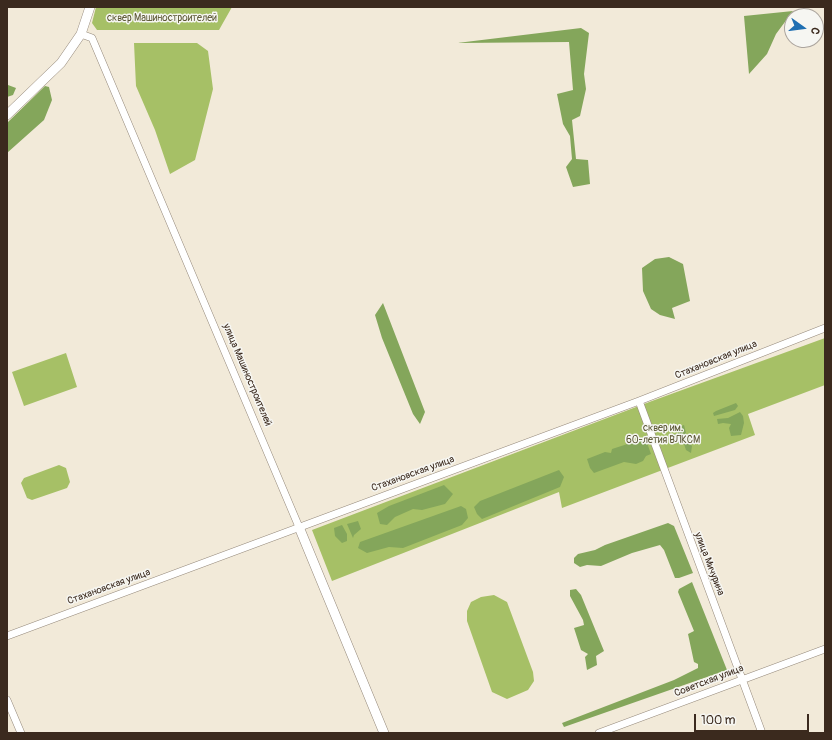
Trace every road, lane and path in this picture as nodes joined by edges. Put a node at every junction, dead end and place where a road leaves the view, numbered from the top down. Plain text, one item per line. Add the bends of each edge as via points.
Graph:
1 (90, 7) edge
2 (81, 34) junction
3 (7, 115) edge
4 (825, 328) edge
5 (639, 401) junction
6 (299, 526) junction
7 (7, 636) edge
8 (825, 648) edge
9 (742, 680) junction
10 (7, 700) edge
11 (21, 733) edge
12 (384, 733) edge
13 (599, 733) edge
14 (762, 733) edge

1 - 2 street
2 - 3 street via 61,63
2 - 6 street, улица Машиностроителей via 92,38
4 - 5 street, Стахановская улица
5 - 6 street, Стахановская улица
5 - 9 street, улица Мичурина
6 - 7 street, Стахановская улица
6 - 12 street, улица Машиностроителей
8 - 9 street, Советская улица
9 - 13 street, Советская улица
9 - 14 street, улица Мичурина
10 - 11 street

